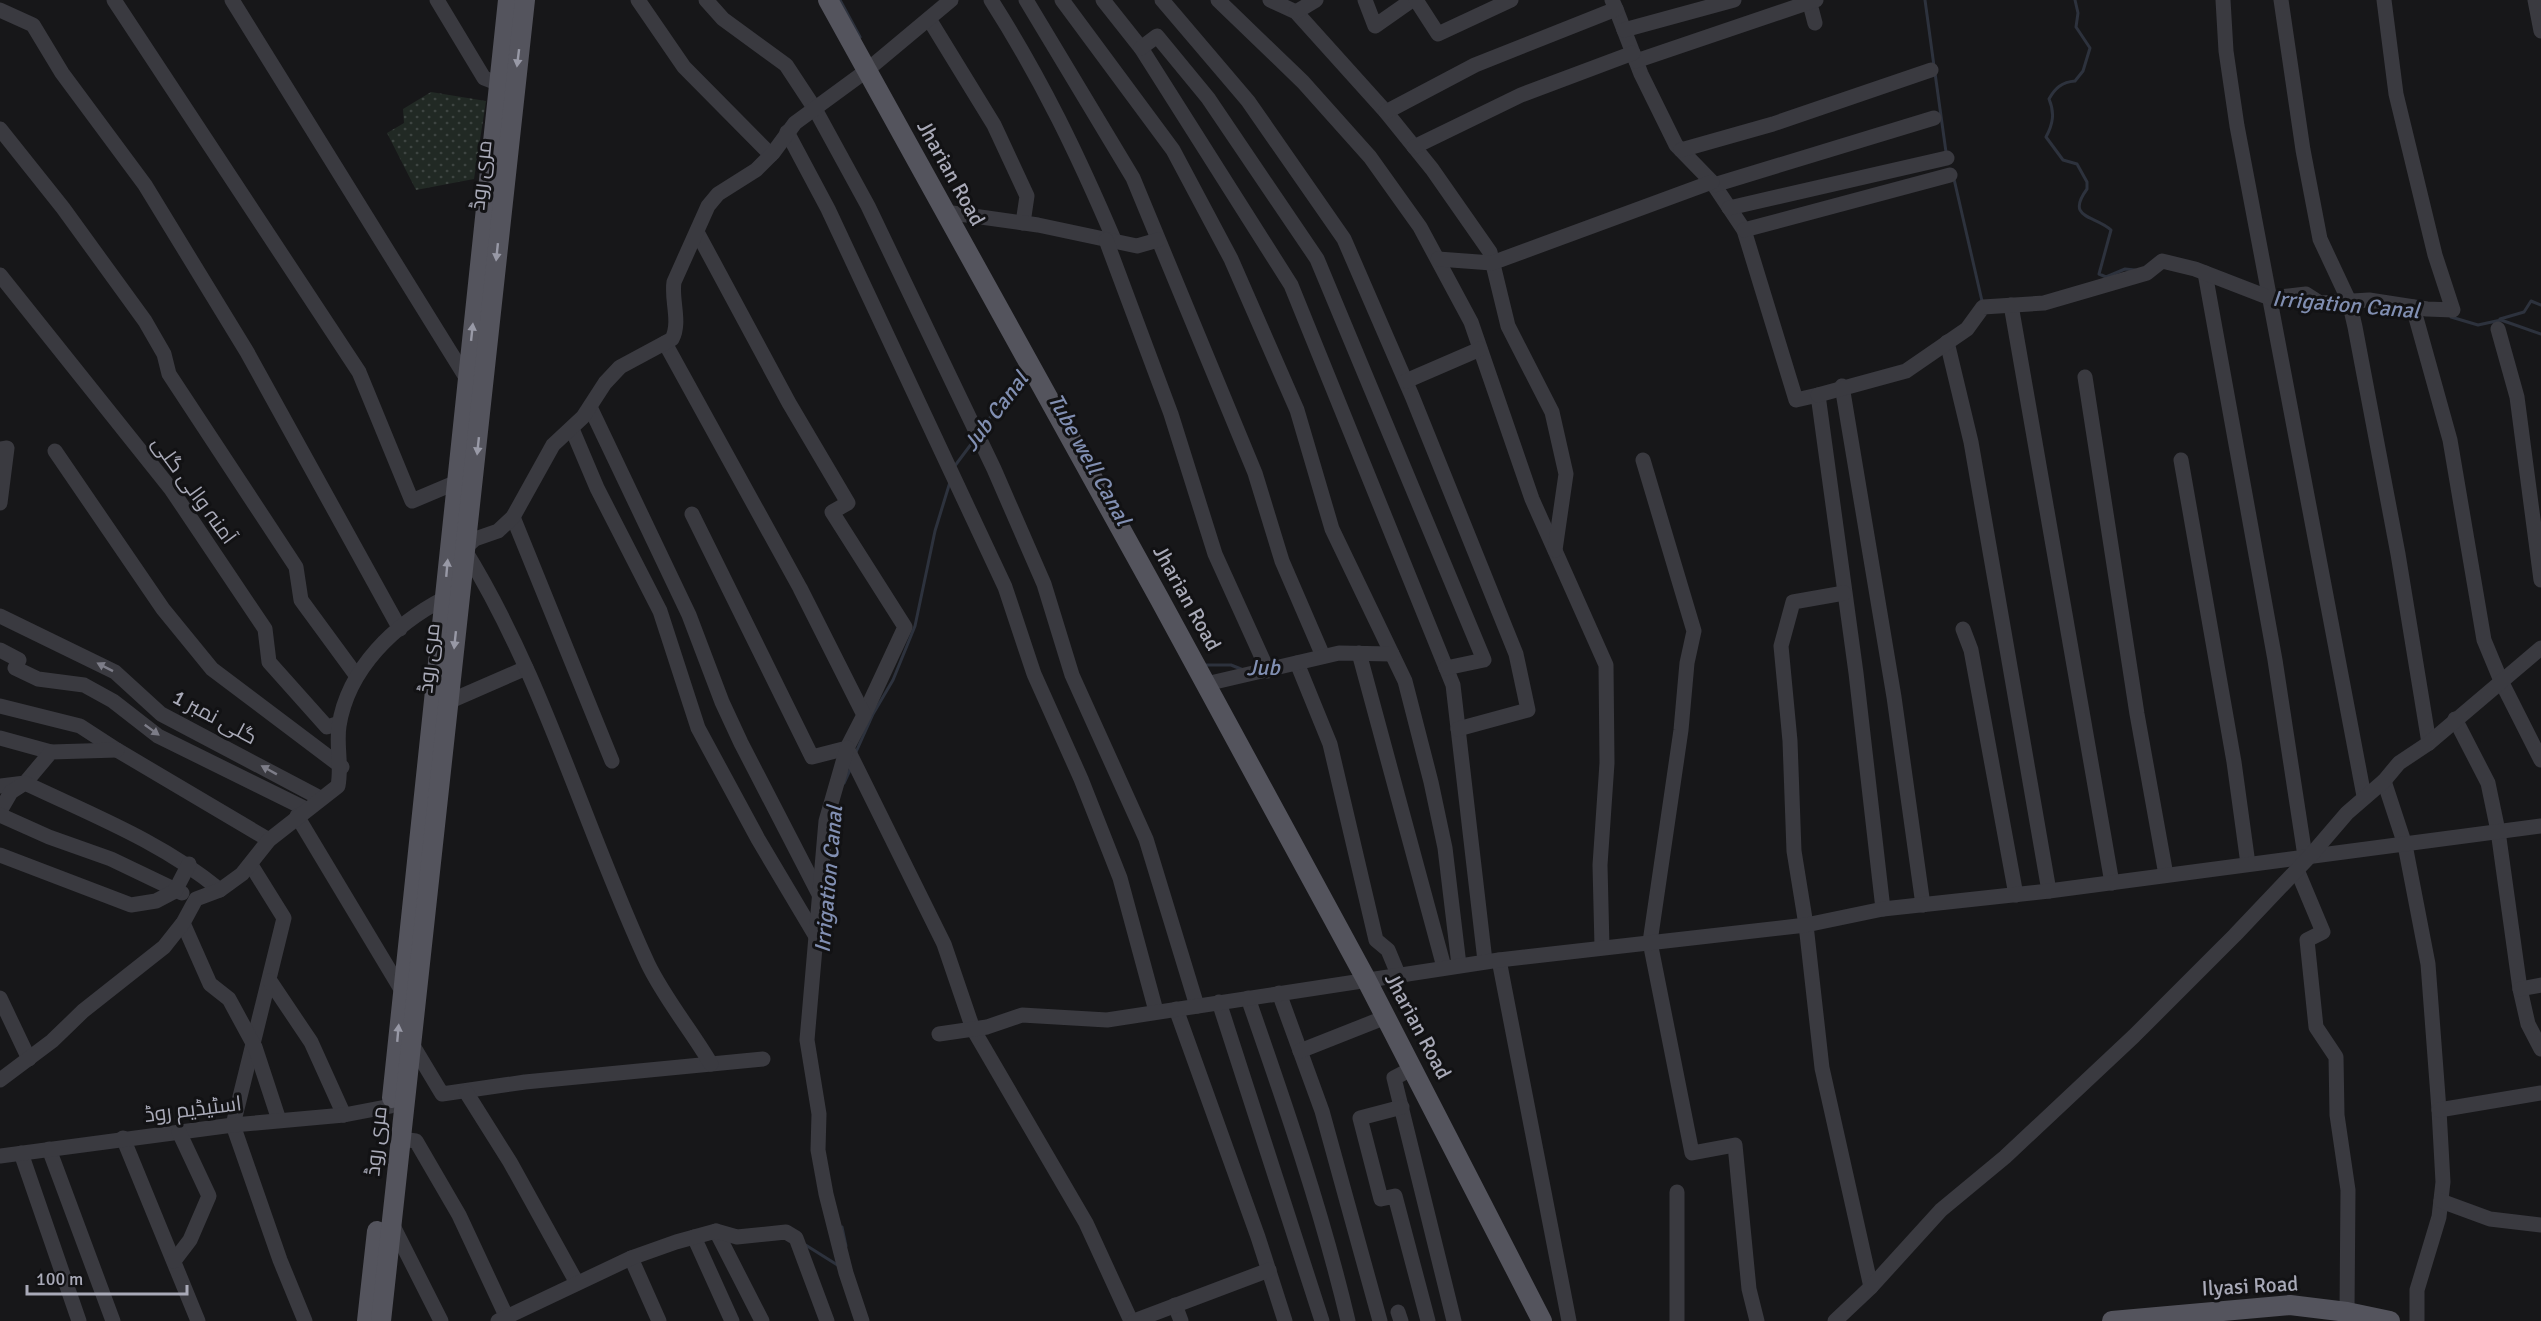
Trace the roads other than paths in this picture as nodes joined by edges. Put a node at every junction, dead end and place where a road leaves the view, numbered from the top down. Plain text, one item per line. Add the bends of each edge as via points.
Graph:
1 (114, 0) edge
2 (232, 0) edge
3 (437, 0) edge
4 (508, 0) edge
5 (525, 0) edge
6 (638, 0) edge
7 (706, 0) edge
8 (828, 0) edge
9 (951, 0) edge
10 (991, 0) edge
11 (1026, 0) edge
12 (1062, 0) edge
13 (1103, 0) edge
14 (1162, 0) edge
15 (1218, 0) edge
16 (1270, 0) edge
17 (1316, 0) edge
18 (1365, 0) edge
19 (1414, 0) edge
20 (1511, 0) edge
21 (1734, 0) edge
22 (2223, 0) edge
23 (2281, 0) edge
24 (2384, 0) edge
25 (2535, 0) edge
26 (1811, 1) edge
27 (1614, 4) edge
28 (0, 10) edge
29 (1296, 12) junction
30 (929, 19) junction
31 (1815, 23) dead end
32 (1624, 30) junction
33 (2541, 32) edge
34 (1141, 48) junction
35 (1634, 57) junction
36 (1931, 70) dead end
37 (866, 71) junction
38 (498, 83) junction
39 (815, 109) junction
40 (1386, 112) junction
41 (1934, 118) dead end
42 (0, 129) edge
43 (787, 132) junction
44 (1414, 147) junction
45 (1681, 150) junction
46 (771, 155) junction
47 (1947, 158) dead end
48 (1950, 175) dead end
49 (496, 179) junction
50 (1713, 184) junction
51 (1730, 208) junction
52 (945, 212) junction
53 (1023, 223) junction
54 (1744, 230) junction
55 (697, 232) junction
56 (1158, 240) junction
57 (1111, 241) junction
58 (1438, 260) junction
59 (1492, 263) junction
60 (2205, 273) junction
61 (0, 274) edge
62 (2270, 297) junction
63 (2349, 301) junction
64 (2011, 305) junction
65 (2413, 307) junction
66 (2498, 329) dead end
67 (1947, 342) junction
68 (665, 343) junction
69 (1480, 349) junction
70 (2085, 377) dead end
71 (467, 379) junction
72 (1406, 381) junction
73 (1842, 386) junction
74 (1818, 395) junction
75 (590, 407) junction
76 (572, 429) junction
77 (0, 449) edge
78 (55, 451) dead end
79 (1643, 460) dead end
80 (2181, 460) dead end
81 (457, 482) junction
82 (0, 503) edge
83 (692, 514) dead end
84 (513, 517) junction
85 (464, 549) junction
86 (1555, 550) junction
87 (2541, 580) edge
88 (1844, 594) junction
89 (445, 598) junction
90 (0, 616) edge
91 (400, 629) junction
92 (1963, 629) dead end
93 (2541, 648) edge
94 (0, 651) edge
95 (1359, 653) junction
96 (1392, 654) junction
97 (1323, 656) junction
98 (1297, 663) junction
99 (526, 668) junction
100 (1446, 668) junction
101 (1268, 671) junction
102 (356, 675) junction
103 (2500, 681) junction
104 (1206, 684) junction
105 (448, 702) junction
106 (0, 706) edge
107 (864, 715) junction
108 (2455, 720) junction
109 (339, 723) junction
110 (1458, 729) junction
111 (0, 738) edge
112 (2429, 743) junction
113 (846, 748) junction
114 (117, 750) junction
115 (51, 752) junction
116 (2541, 760) edge
117 (612, 761) dead end
118 (342, 767) junction
119 (2384, 781) junction
120 (25, 783) junction
121 (0, 786) edge
122 (2364, 796) junction
123 (320, 798) junction
124 (0, 813) edge
125 (302, 813) junction
126 (2541, 826) edge
127 (2498, 831) junction
128 (269, 840) junction
129 (2405, 845) junction
130 (0, 855) edge
131 (2304, 860) junction
132 (189, 864) junction
133 (2248, 864) junction
134 (251, 865) junction
135 (2166, 875) junction
136 (2112, 883) junction
137 (220, 890) junction
138 (175, 891) junction
139 (2049, 891) junction
140 (2016, 896) junction
141 (821, 898) junction
142 (196, 899) junction
143 (1923, 905) junction
144 (1883, 909) junction
145 (183, 923) junction
146 (1806, 925) junction
147 (818, 940) junction
148 (1650, 942) junction
149 (1602, 947) junction
150 (1492, 961) junction
151 (1459, 965) junction
152 (1444, 967) junction
153 (1398, 974) junction
154 (1366, 979) junction
155 (270, 981) junction
156 (408, 981) junction
157 (2541, 986) edge
158 (2520, 989) junction
159 (1279, 993) junction
160 (0, 998) edge
161 (1248, 998) junction
162 (1219, 1002) junction
163 (1197, 1006) junction
164 (1176, 1009) junction
165 (1156, 1011) junction
166 (1386, 1017) junction
167 (973, 1029) junction
168 (939, 1034) dead end
169 (253, 1043) junction
170 (412, 1044) junction
171 (2541, 1048) edge
172 (1300, 1051) junction
173 (28, 1059) junction
174 (763, 1059) dead end
175 (711, 1064) junction
176 (1413, 1068) junction
177 (0, 1080) edge
178 (466, 1092) junction
179 (2541, 1093) edge
180 (391, 1106) junction
181 (1401, 1107) junction
182 (2439, 1110) junction
183 (344, 1114) junction
184 (279, 1120) junction
185 (233, 1125) junction
186 (179, 1132) junction
187 (123, 1138) junction
188 (401, 1138) junction
189 (49, 1149) junction
190 (21, 1153) junction
191 (0, 1155) edge
192 (1677, 1192) dead end
193 (2441, 1201) junction
194 (388, 1216) junction
195 (2541, 1225) edge
196 (716, 1231) junction
197 (694, 1237) junction
198 (631, 1258) junction
199 (174, 1261) junction
200 (1269, 1270) junction
201 (577, 1283) junction
202 (1871, 1287) junction
203 (1175, 1305) junction
204 (2347, 1312) junction
205 (2173, 1318) edge
206 (504, 1319) edge
207 (80, 1321) edge
208 (112, 1321) edge
209 (198, 1321) edge
210 (305, 1321) edge
211 (367, 1321) edge
212 (381, 1321) edge
213 (441, 1321) edge
214 (659, 1321) edge
215 (732, 1321) edge
216 (762, 1321) edge
217 (827, 1321) edge
218 (862, 1321) edge
219 (1133, 1321) edge
220 (1181, 1321) edge
221 (1285, 1321) edge
222 (1322, 1321) edge
223 (1348, 1321) edge
224 (1380, 1321) edge
225 (1428, 1321) edge
226 (1454, 1321) edge
227 (1542, 1321) edge
228 (1569, 1321) edge
229 (1677, 1321) edge
230 (1757, 1321) edge
231 (1835, 1321) edge
232 (2112, 1321) edge
233 (2390, 1321) edge
234 (2417, 1321) edge

1 - 81 street via 359,372 412,501
2 - 71 street
3 - 38 street via 484,78
4 - 38 main road, مری روڈ
5 -> 49 main road, مری روڈ
6 - 46 street via 684,67
7 - 39 street via 723,19 786,65
8 - 37 main road, Jharian Road
9 - 30 street
10 - 57 street via 1031,63 1077,154
11 - 56 street via 1133,178
12 - 96 street via 1173,150 1231,259 1297,410 1332,529
13 - 34 street
14 - 72 street via 1248,101 1344,239
15 - 58 street via 1303,82 1370,157 1420,226
16 - 29 street
17 - 29 street
18 - 19 street via 1375,27
19 - 20 street via 1438,34
21 - 32 street
22 - 62 street via 2237,126
23 - 63 street via 2320,239
24 - 65 street via 2396,94 2452,310
25 - 33 street
26 - 31 street
26 - 35 street
27 - 32 street
27 - 40 street via 1475,65
28 - 91 street via 33,25 62,73 145,185 247,352
29 - 40 street
30 - 37 street
30 - 53 street via 1004,146 1027,196
32 - 35 street
34 - 100 street via 1291,285
34 - 100 street via 1157,36 1208,98 1317,259 1484,660
35 - 44 street via 1521,95
35 - 45 street
36 - 45 street via 1773,124
37 - 39 street
37 - 52 main road, Jharian Road
38 - 49 main road, مری روڈ
39 - 43 street
39 - 163 street via 868,206 994,469 1044,584 1072,675 1146,839
40 - 44 street
41 - 50 street
42 - 102 street via 145,321 164,354 169,374 296,567 301,600
43 - 46 street
43 - 165 street via 828,209 1005,587 1034,674 1120,878
44 - 59 street via 1490,252
45 - 50 street
46 - 55 street via 756,170 718,194
47 - 51 street
48 - 54 street
71 -> 49 main road, مری روڈ
49 -> 85 main road, مری روڈ via 476,463
50 - 51 street
50 - 59 street
51 - 54 street
52 - 53 street
52 - 104 main road, Jharian Road
53 - 57 street
54 - 74 street via 1797,400
55 - 68 street via 674,282 675,327 672,339
55 - 107 street via 789,403 848,502 832,512 905,627
56 - 57 street via 1137,246
56 - 97 street via 1255,473 1282,561
57 - 101 street via 1215,554
58 - 59 street
58 - 69 street
59 - 86 street via 1508,326 1552,412 1566,474
60 - 62 street
60 - 64 street via 2162,261 2147,273 2044,303
60 - 131 street via 2275,660
61 - 109 street, آمنہ والی گلی via 171,489 265,629 269,662 327,727
62 - 63 street via 2306,294 2320,303
62 - 122 street
63 - 65 street
63 - 112 street
64 - 67 street via 1983,307 1967,329
64 - 136 street
65 - 103 street via 2450,440 2484,640
66 - 87 street via 2517,397
67 - 73 street via 1906,371
67 - 139 street via 1971,442
68 - 75 street via 620,367
68 - 107 street via 800,588
69 - 72 street
69 - 86 street via 1532,499
70 - 135 street
71 - 81 main road, مری روڈ
72 - 110 street via 1516,654 1528,710
73 - 74 street
73 - 143 street via 1894,697
74 - 88 street
75 - 76 street
75 - 141 street via 689,615 736,733
76 - 84 street via 553,445
76 - 147 street via 597,488 660,611 698,728
77 - 82 street via 7,448
78 - 118 street via 163,609 212,669
79 - 148 street via 1694,631
80 - 133 street
89 -> 81 main road, مری روڈ
83 - 113 street via 812,757
84 - 85 street via 498,531 475,539
84 - 117 street
85 - 99 street
85 -> 105 main road, مری روڈ
86 - 149 street via 1606,665 1607,763 1600,865
88 - 144 street
88 - 146 street via 1793,602 1781,646 1794,850
89 - 91 street
89 - 156 main road, مری روڈ
123 -> 90 street, گلی نمبر 1 via 161,714 115,672
91 - 102 street via 373,652
92 - 140 street via 1971,650
93 - 103 street
94 -> 125 street via 19,660 15,668 38,679 84,685 158,735
95 - 96 street
95 - 97 street
95 - 152 street
96 - 151 street via 1405,681 1431,782 1445,848
97 - 98 street
98 - 101 street
98 - 153 street via 1330,744 1376,940 1388,950
99 - 105 street
99 - 175 street via 649,966
100 - 110 street via 1453,685
101 - 104 street
102 - 109 street
103 - 108 street
103 - 116 street
104 - 154 main road, Jharian Road
105 - 156 main road, مری روڈ
106 - 114 street via 80,726
107 - 113 street
108 - 112 street
108 - 127 street via 2488,783
109 - 118 street
110 - 150 street
111 - 115 street
112 - 119 street via 2399,763
113 - 141 street via 826,821
113 - 167 street via 944,944
114 - 115 street
114 - 128 street
115 - 120 street
118 - 123 street via 338,786
119 - 122 street
119 - 129 street
120 - 121 street
120 - 124 street via 11,792
120 - 132 street
122 - 131 street
123 - 125 street
124 - 138 street via 49,837 111,858
125 - 128 street
125 - 156 street
126 - 127 street
127 - 129 street
127 - 158 street
128 - 134 street
129 - 131 street
129 - 182 street via 2428,964
130 - 138 street via 131,905 156,901
131 - 133 street
131 - 202 street via 2134,1036 2005,1157 1941,1210
131 - 204 street via 2323,932 2307,940 2316,1027 2336,1057 2337,1115 2348,1190
132 - 137 street
132 - 138 street
133 - 135 street
134 - 137 street
134 - 155 street via 284,918
135 - 136 street
136 - 139 street
137 - 142 street
138 - 142 street
139 - 140 street
140 - 143 street
141 - 147 street
142 - 145 street
143 - 144 street
144 - 146 street
145 - 169 street via 210,984 229,999
145 - 173 street via 164,946
146 - 148 street
146 - 202 street via 1822,1068
147 - 218 street via 807,1040 819,1114 818,1150 846,1273
148 - 149 street
148 - 230 street via 1692,1153 1735,1145 1749,1289
149 - 150 street
150 - 151 street
150 - 228 street
151 - 152 street
152 - 153 street
153 - 154 street
154 - 159 street
154 - 166 main road, Jharian Road
155 - 169 street
155 - 183 street via 311,1042
156 - 170 main road, مری روڈ
180 -> 156 main road, مری روڈ
157 - 158 street
158 - 171 street via 2528,1024
159 - 161 street
159 - 172 street
160 - 173 street
161 - 162 street
161 - 223 street via 1305,1168
162 - 163 street
162 - 222 street
163 - 164 street
164 - 165 street
164 - 200 street
165 - 167 street via 1107,1020 1022,1016
166 - 172 street
166 - 176 main road, Jharian Road
167 - 168 street
167 - 219 street via 1086,1224
169 - 184 street
169 - 185 street
170 - 178 street via 442,1094
170 - 188 main road, مری روڈ
172 - 224 street via 1322,1111
173 - 177 street
174 - 175 street
175 - 178 street via 525,1082
176 - 181 street via 1394,1078
176 - 227 main road, Jharian Road
178 - 201 street
179 - 182 street
180 - 183 street, اسٹیڈیم روڈ
180 - 194 main road, مری روڈ
181 - 225 street via 1360,1118 1382,1198 1395,1196
181 - 226 street
182 - 193 street
183 - 184 street, اسٹیڈیم روڈ
184 - 185 street, اسٹیڈیم روڈ
185 - 186 street, اسٹیڈیم روڈ
185 - 210 street
186 - 187 street, اسٹیڈیم روڈ
186 - 199 street via 209,1196 190,1240
187 - 189 street, اسٹیڈیم روڈ
187 - 199 street
188 - 194 main road, مری روڈ
188 - 206 street via 416,1141 459,1215
189 - 190 street, اسٹیڈیم روڈ
189 - 208 street
190 - 191 street, اسٹیڈیم روڈ
190 - 207 street
192 - 229 street
193 - 195 street via 2490,1219
193 - 234 street via 2417,1290
194 - 211 main road, مری روڈ
194 - 212 main road, مری روڈ
194 - 213 street
196 - 197 street
196 - 216 street
196 - 217 street via 738,1237 786,1232 796,1238
197 - 198 street
197 - 215 street
198 - 201 street
198 - 214 street
199 - 209 street
200 - 203 street
200 - 221 street
201 - 206 street
202 - 231 street
203 - 219 street
203 - 220 street
204 - 205 main road, Ilyasi Road via 2290,1305
204 - 233 main road, Ilyasi Road
205 - 232 main road, Ilyasi Road

